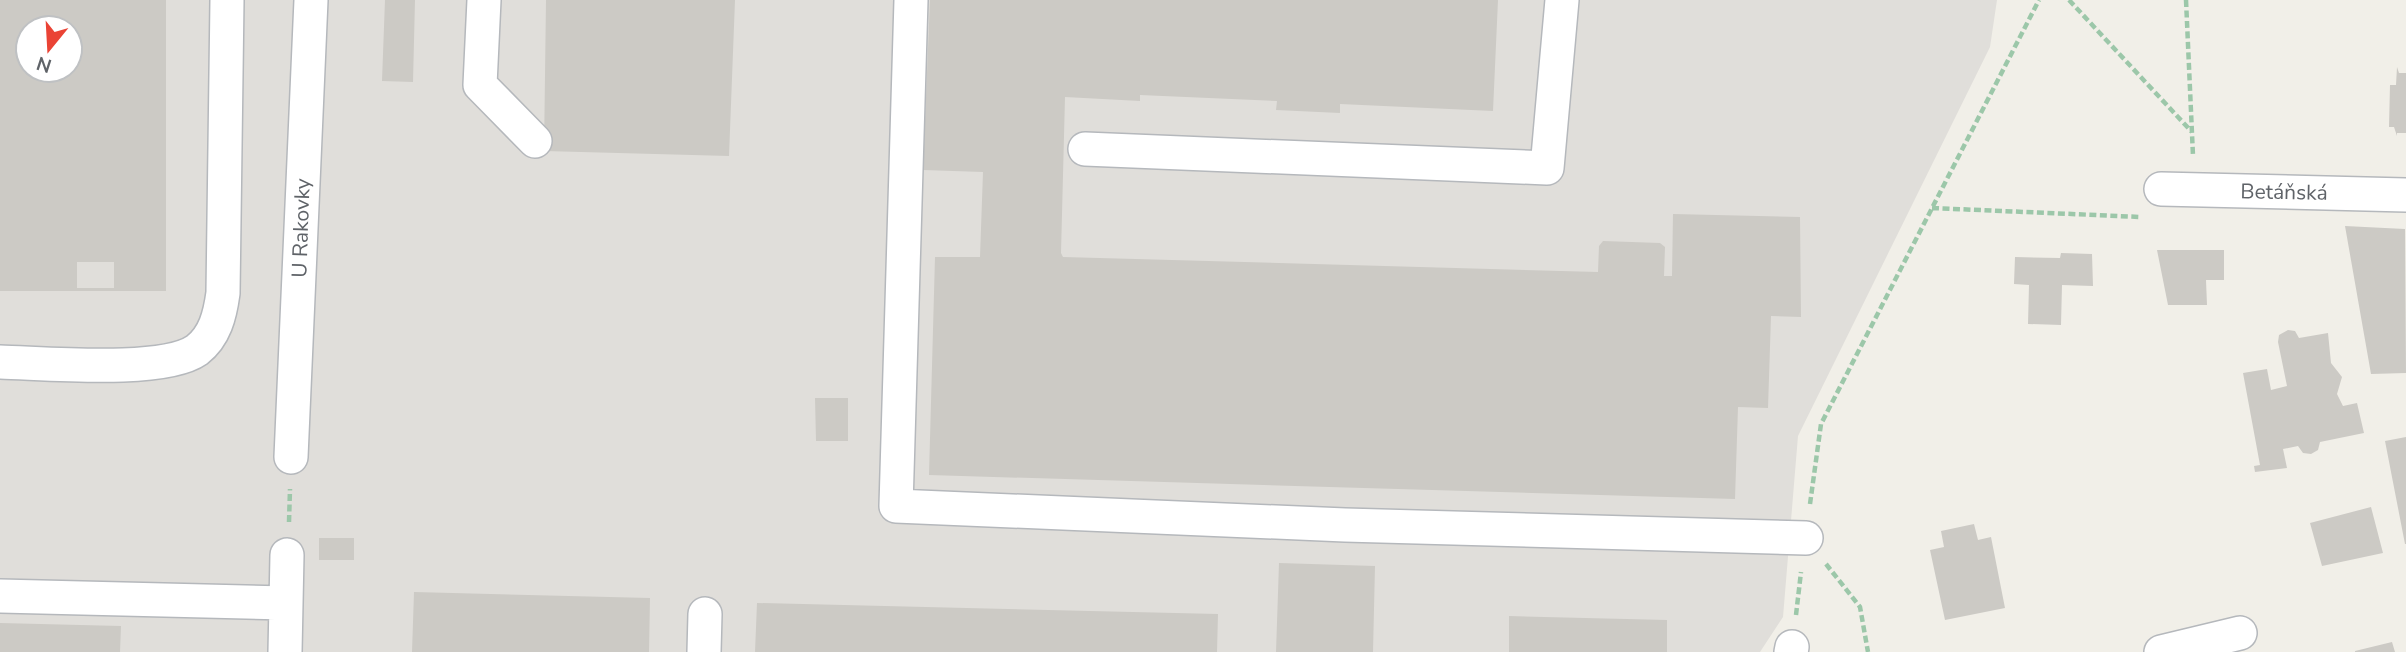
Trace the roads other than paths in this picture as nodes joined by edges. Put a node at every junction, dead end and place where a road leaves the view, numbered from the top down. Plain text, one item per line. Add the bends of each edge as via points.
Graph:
1 (227, 0) edge
2 (311, 0) edge
3 (484, 0) edge
4 (911, 0) edge
5 (1562, 0) edge
6 (536, 141) dead end
7 (1085, 149) dead end
8 (2161, 189) dead end
9 (2406, 195) edge
10 (0, 362) edge
11 (291, 457) road end
12 (1806, 538) road end
13 (287, 555) road end
14 (0, 596) edge
15 (286, 603) junction
16 (705, 614) dead end
17 (2241, 633) dead end
18 (285, 652) edge
19 (704, 652) edge
20 (2161, 652) edge

1 - 10 street via 223,293 208,340 187,356 155,364
2 - 11 street, U Rakovky
3 - 6 street via 480,85
4 - 12 street via 896,506
5 - 7 street via 1547,168
8 - 9 street, Betáňská
13 - 15 street
14 - 15 street
15 - 18 street
16 - 19 street
17 - 20 street

